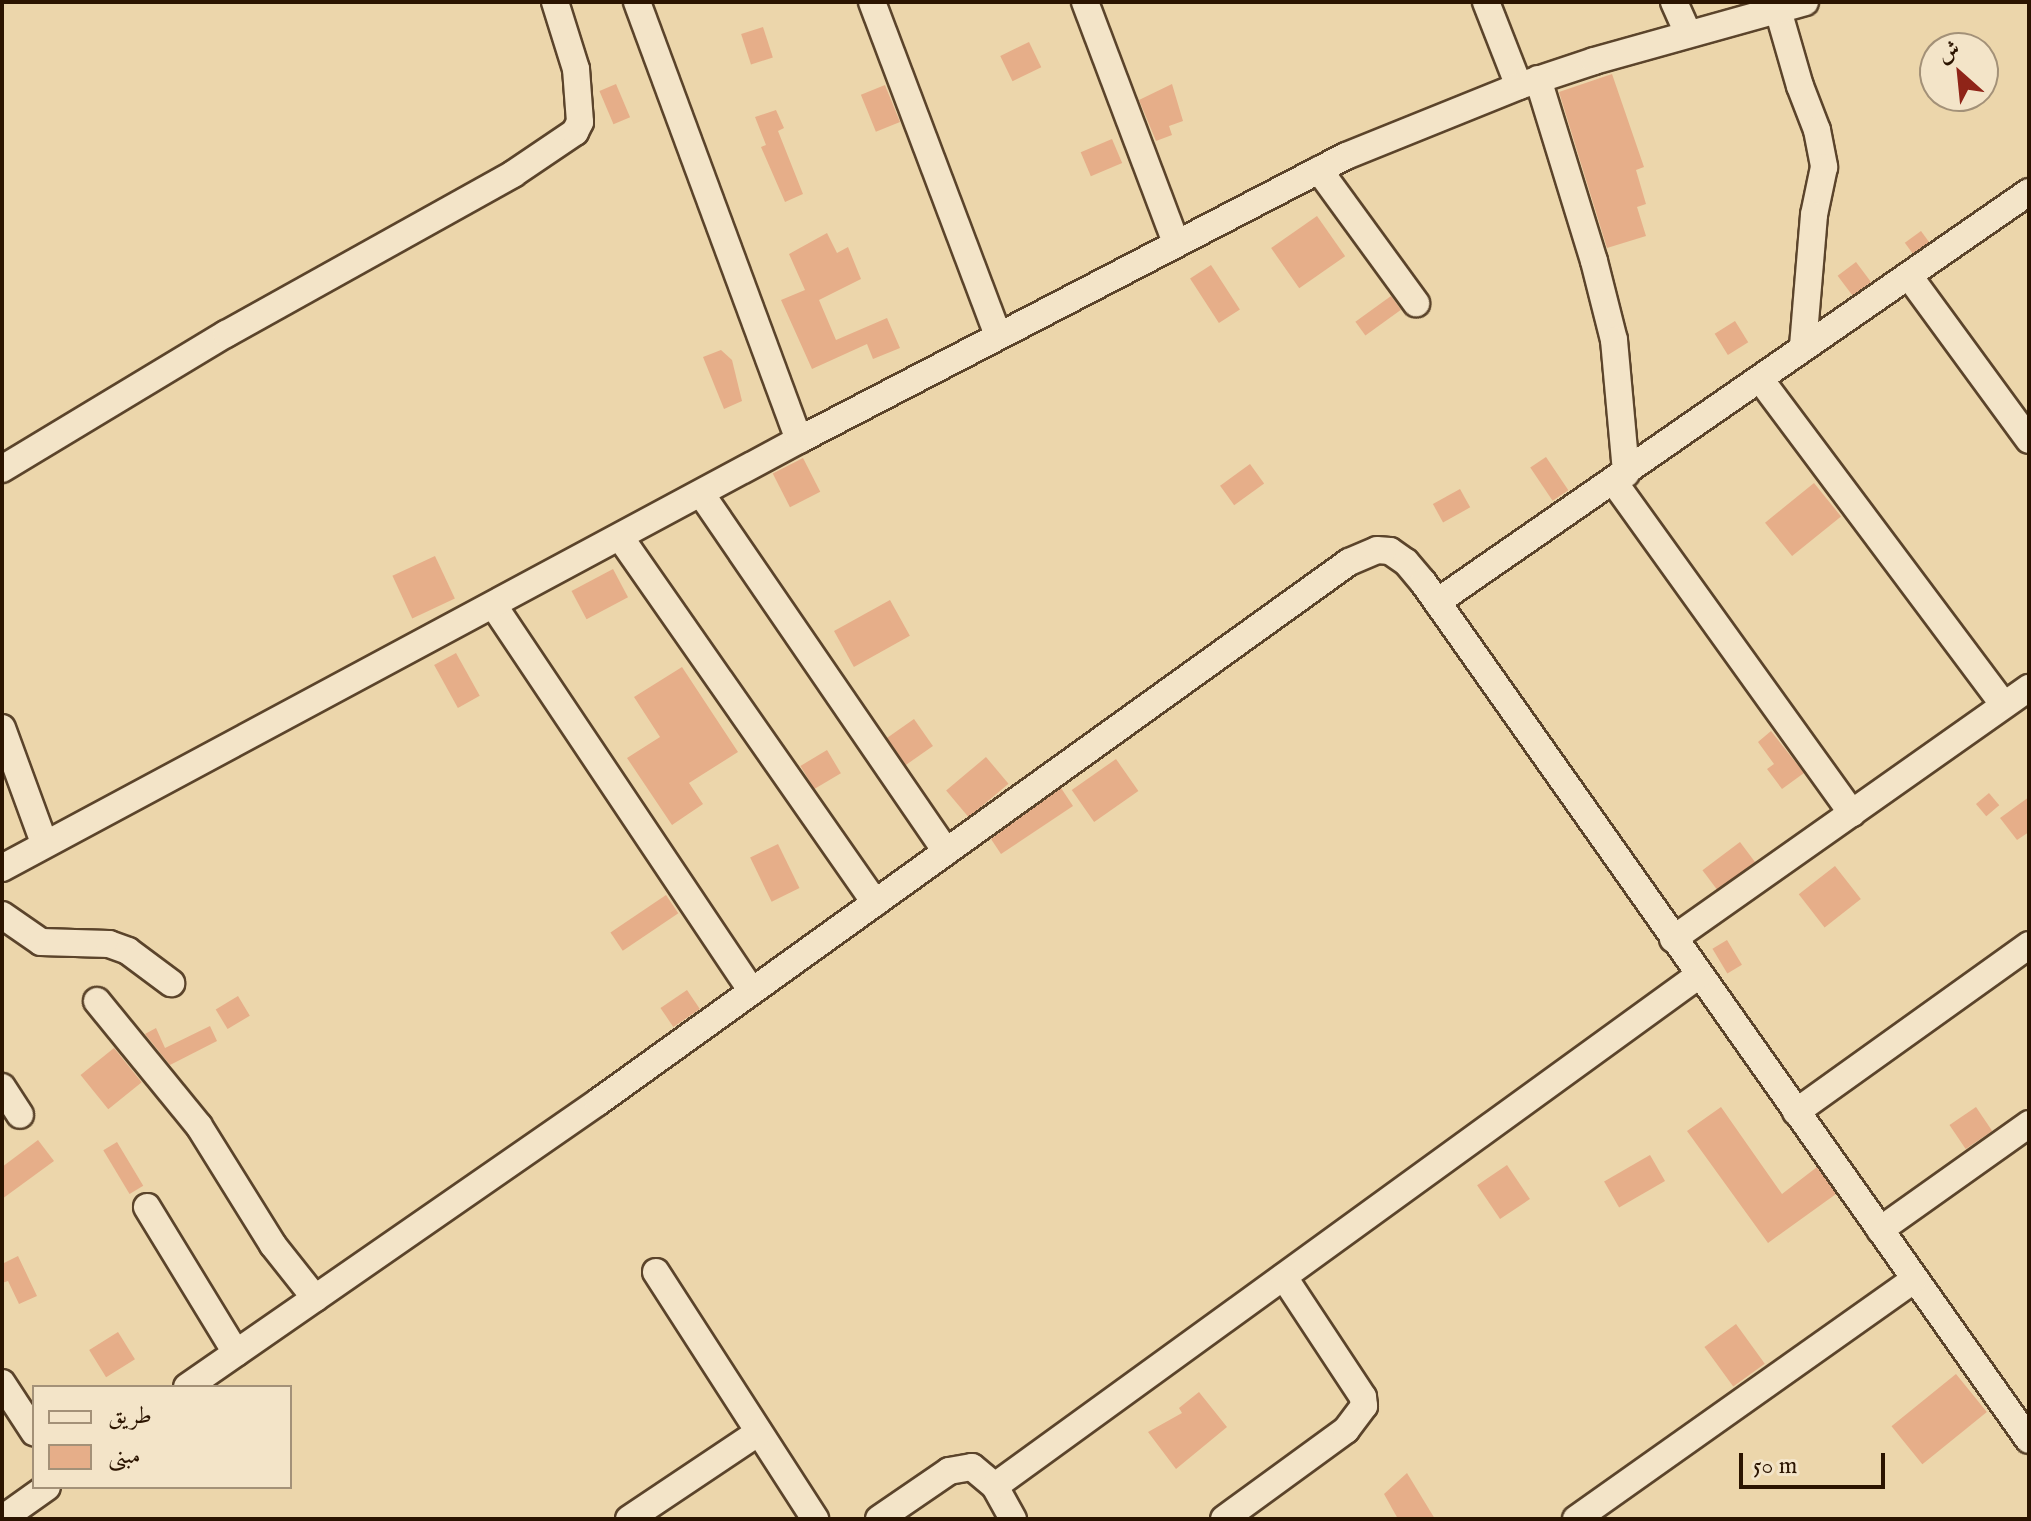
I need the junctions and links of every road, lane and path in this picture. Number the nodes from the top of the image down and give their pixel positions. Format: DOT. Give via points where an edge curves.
graph roads {
  1 [pos="555,2"];
  2 [pos="637,2"];
  3 [pos="872,2"];
  4 [pos="1085,2"];
  5 [pos="1486,2"];
  6 [pos="1674,2"];
  7 [pos="1805,2"];
  8 [pos="1778,10"];
  9 [pos="1688,33"];
  10 [pos="1528,82"];
  11 [pos="1319,170"];
  12 [pos="2029,192"];
  13 [pos="1176,243"];
  14 [pos="1909,276"];
  15 [pos="1416,303"];
  16 [pos="998,335"];
  17 [pos="1803,346"];
  18 [pos="1760,379"];
  19 [pos="799,440"];
  20 [pos="2029,440"];
  21 [pos="2,469"];
  22 [pos="1620,477"];
  23 [pos="702,495"];
  24 [pos="620,537"];
  25 [pos="1437,602"];
  26 [pos="494,606"];
  27 [pos="2029,688"];
  28 [pos="2004,705"];
  29 [pos="2,728"];
  30 [pos="1852,813"];
  31 [pos="44,843"];
  32 [pos="946,852"];
  33 [pos="2,868"];
  34 [pos="875,903"];
  35 [pos="2,915"];
  36 [pos="1673,939"];
  37 [pos="2029,945"];
  38 [pos="1699,975"];
  39 [pos="171,983"];
  40 [pos="752,991"];
  41 [pos="97,1001"];
  42 [pos="2,1087"];
  43 [pos="1796,1112"];
  44 [pos="20,1115"];
  45 [pos="2029,1124"];
  46 [pos="147,1207"];
  47 [pos="1880,1230"];
  48 [pos="656,1272"];
  49 [pos="1284,1277"];
  50 [pos="1914,1280"];
  51 [pos="315,1298"];
  52 [pos="236,1353"];
  53 [pos="2,1383"];
  54 [pos="190,1385"];
  55 [pos="32,1429"];
  56 [pos="759,1432"];
  57 [pos="2029,1440"];
  58 [pos="995,1486"];
  59 [pos="44,1489"];
  60 [pos="2,1519"];
  61 [pos="629,1519"];
  62 [pos="815,1519"];
  63 [pos="879,1519"];
  64 [pos="1013,1519"];
  65 [pos="1224,1519"];
  66 [pos="1576,1519"];
  1 -- 21 [label="street" via="576,69 580,122 575,132 513,174 226,334"];
  2 -- 19 [label="street"];
  3 -- 16 [label="street"];
  4 -- 13 [label="street"];
  5 -- 10 [label="street"];
  6 -- 9 [label="street"];
  7 -- 8 [label="street"];
  8 -- 9 [label="street"];
  8 -- 17 [label="street" via="1824,167 1814,215"];
  9 -- 10 [label="street"];
  10 -- 11 [label="street"];
  10 -- 22 [label="street" via="1584,228 1614,340"];
  11 -- 13 [label="street"];
  11 -- 15 [label="street"];
  12 -- 14 [label="street"];
  13 -- 16 [label="street"];
  14 -- 17 [label="street"];
  14 -- 20 [label="street"];
  16 -- 19 [label="street"];
  17 -- 18 [label="street"];
  18 -- 22 [label="street"];
  18 -- 28 [label="street"];
  19 -- 23 [label="street"];
  22 -- 25 [label="street"];
  22 -- 30 [label="street"];
  23 -- 24 [label="street"];
  23 -- 32 [label="street"];
  24 -- 26 [label="street"];
  24 -- 34 [label="street"];
  25 -- 32 [label="street" via="1406,562 1390,551 1362,553"];
  25 -- 36 [label="street"];
  26 -- 31 [label="street"];
  26 -- 40 [label="street"];
  27 -- 28 [label="street"];
  28 -- 30 [label="street"];
  29 -- 31 [label="street"];
  30 -- 36 [label="street"];
  31 -- 33 [label="street"];
  32 -- 34 [label="street"];
  34 -- 40 [label="street"];
  35 -- 39 [label="street" via="41,942 109,944 128,951"];
  36 -- 38 [label="street"];
  37 -- 43 [label="street"];
  38 -- 43 [label="street"];
  38 -- 49 [label="street"];
  40 -- 51 [label="street"];
  41 -- 51 [label="street" via="199,1126 273,1245"];
  42 -- 44 [label="street"];
  43 -- 47 [label="street"];
  45 -- 47 [label="street"];
  46 -- 52 [label="street"];
  47 -- 50 [label="street"];
  48 -- 56 [label="street"];
  49 -- 58 [label="street"];
  49 -- 65 [label="street" via="1364,1406 1346,1430"];
  50 -- 57 [label="street"];
  50 -- 66 [label="street"];
  51 -- 52 [label="street"];
  52 -- 54 [label="street"];
  53 -- 55 [label="street"];
  56 -- 61 [label="street"];
  56 -- 62 [label="street"];
  58 -- 63 [label="street" via="972,1467 949,1471"];
  58 -- 64 [label="street"];
  59 -- 60 [label="street"];
}
